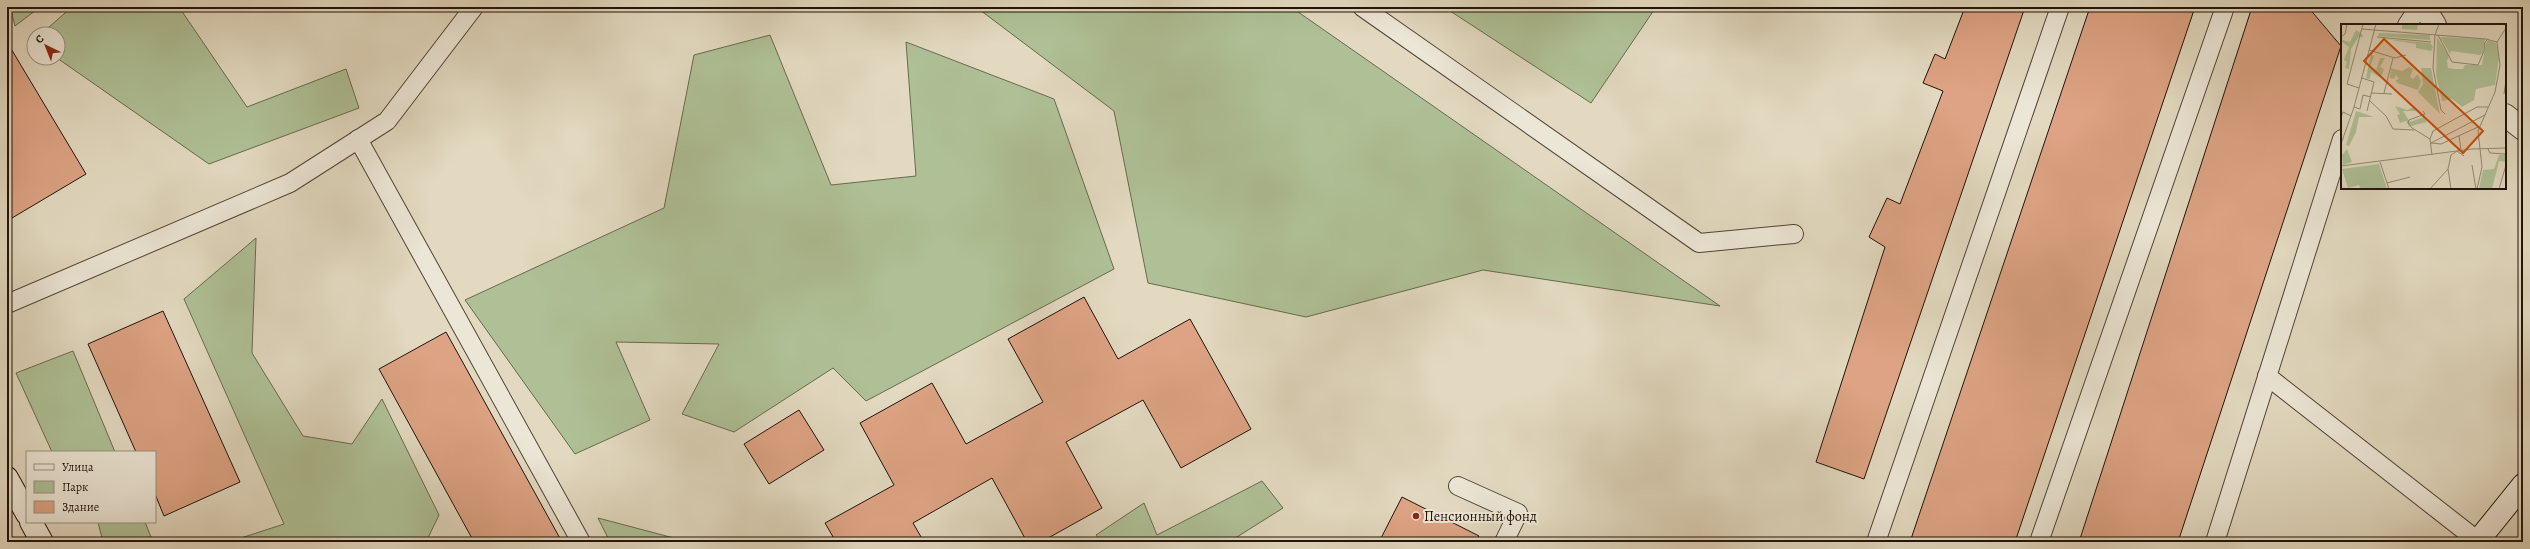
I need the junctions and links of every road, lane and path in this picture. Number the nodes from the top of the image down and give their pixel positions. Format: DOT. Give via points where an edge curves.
graph roads {
  1 [pos="474,7"];
  2 [pos="1362,7"];
  3 [pos="2060,7"];
  4 [pos="2225,7"];
  5 [pos="2419,7"];
  6 [pos="2424,7"];
  7 [pos="2408,24"];
  8 [pos="2434,24"];
  9 [pos="2506,116"];
  10 [pos="2523,128"];
  11 [pos="358,139"];
  12 [pos="2341,143"];
  13 [pos="1794,234"];
  14 [pos="7,304"];
  15 [pos="2267,376"];
  16 [pos="7,478"];
  17 [pos="2523,485"];
  18 [pos="1458,486"];
  19 [pos="26,512"];
  20 [pos="32,523"];
  21 [pos="42,542"];
  22 [pos="581,542"];
  23 [pos="1504,542"];
  24 [pos="1876,542"];
  25 [pos="2039,542"];
  26 [pos="2215,542"];
  27 [pos="2478,542"];
  1 -- 11 [label="lane" via="387,121"];
  2 -- 13 [label="lane" via="1699,243"];
  3 -- 24 [label="lane"];
  4 -- 25 [label="lane"];
  5 -- 7 [label="lane"];
  6 -- 8 [label="main road"];
  9 -- 10 [label="main road"];
  11 -- 14 [label="lane" via="290,182"];
  11 -- 22 [label="lane"];
  12 -- 15 [label="lane"];
  15 -- 26 [label="lane"];
  15 -- 27 [label="lane"];
  16 -- 19 [label="main road"];
  17 -- 27 [label="main road"];
  18 -- 23 [label="lane" via="1518,513"];
  20 -- 21 [label="main road"];
}
